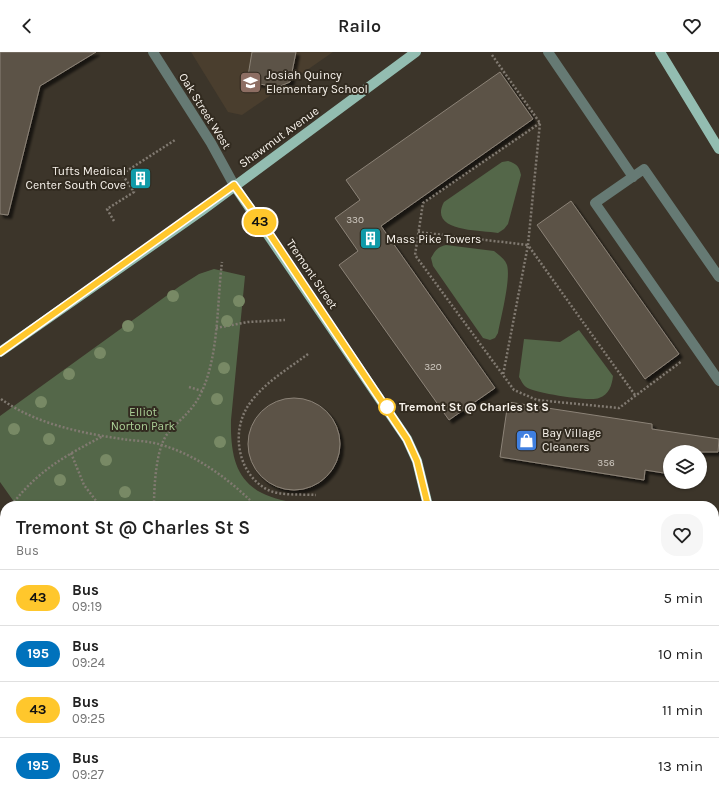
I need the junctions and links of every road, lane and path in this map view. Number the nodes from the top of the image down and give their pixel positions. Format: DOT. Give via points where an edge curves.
graph roads {
  1 [pos="153,52"];
  2 [pos="416,52"];
  3 [pos="548,52"];
  4 [pos="660,52"];
  5 [pos="492,55"];
  6 [pos="540,123"];
  7 [pos="175,140"];
  8 [pos="719,149"];
  9 [pos="633,177"];
  10 [pos="135,183"];
  11 [pos="234,185"];
  12 [pos="130,186"];
  13 [pos="114,220"];
  14 [pos="418,232"];
  15 [pos="528,245"];
  16 [pos="222,262"];
  17 [pos="719,277"];
  18 [pos="285,320"];
  19 [pos="216,328"];
  20 [pos="697,350"];
  21 [pos="0,352"];
  22 [pos="308,354"];
  23 [pos="503,375"];
  24 [pos="719,381"];
  25 [pos="189,387"];
  26 [pos="202,391"];
  27 [pos="635,395"];
  28 [pos="1,399"];
  29 [pos="103,436"];
  30 [pos="160,444"];
  31 [pos="71,453"];
  32 [pos="316,495"];
  33 [pos="15,501"];
  34 [pos="96,501"];
  35 [pos="154,501"];
  36 [pos="250,501"];
  37 [pos="427,501"];
  1 -- 11 [label="street, Oak Street West"];
  2 -- 11 [label="main road, Shawmut Avenue"];
  3 -- 9 [label="street"];
  4 -- 8 [label="main road"];
  5 -- 6 [label="path"];
  6 -- 14 [label="path" via="423,203"];
  6 -- 15 [label="path"];
  7 -- 12 [label="path" via="122,174"];
  9 -- 17 [label="street" via="644,169"];
  9 -- 20 [label="street" via="595,203"];
  10 -- 12 [label="path"];
  11 -- 21 [label="main road"];
  11 -- 37 [label="main road, Tremont Street" via="407,439 417,461"];
  12 -- 13 [label="path" via="134,192 107,209"];
  14 -- 15 [label="path"];
  14 -- 23 [label="path" via="415,255"];
  15 -- 23 [label="path"];
  15 -- 27 [label="path"];
  16 -- 19 [label="path"];
  18 -- 19 [label="path" via="248,322"];
  19 -- 26 [label="path" via="209,372"];
  20 -- 24 [label="street"];
  20 -- 27 [label="path"];
  22 -- 32 [label="path" via="265,386 249,403 242,418 239,450 245,468 256,482 269,490 286,494"];
  23 -- 27 [label="path" via="514,390 537,400 619,408"];
  25 -- 26 [label="path"];
  26 -- 30 [label="path" via="189,414"];
  28 -- 29 [label="path" via="32,416"];
  29 -- 30 [label="path"];
  29 -- 31 [label="path"];
  30 -- 35 [label="path"];
  30 -- 36 [label="path" via="204,463"];
  31 -- 33 [label="path" via="38,476"];
  31 -- 34 [label="path" via="84,485"];
}
